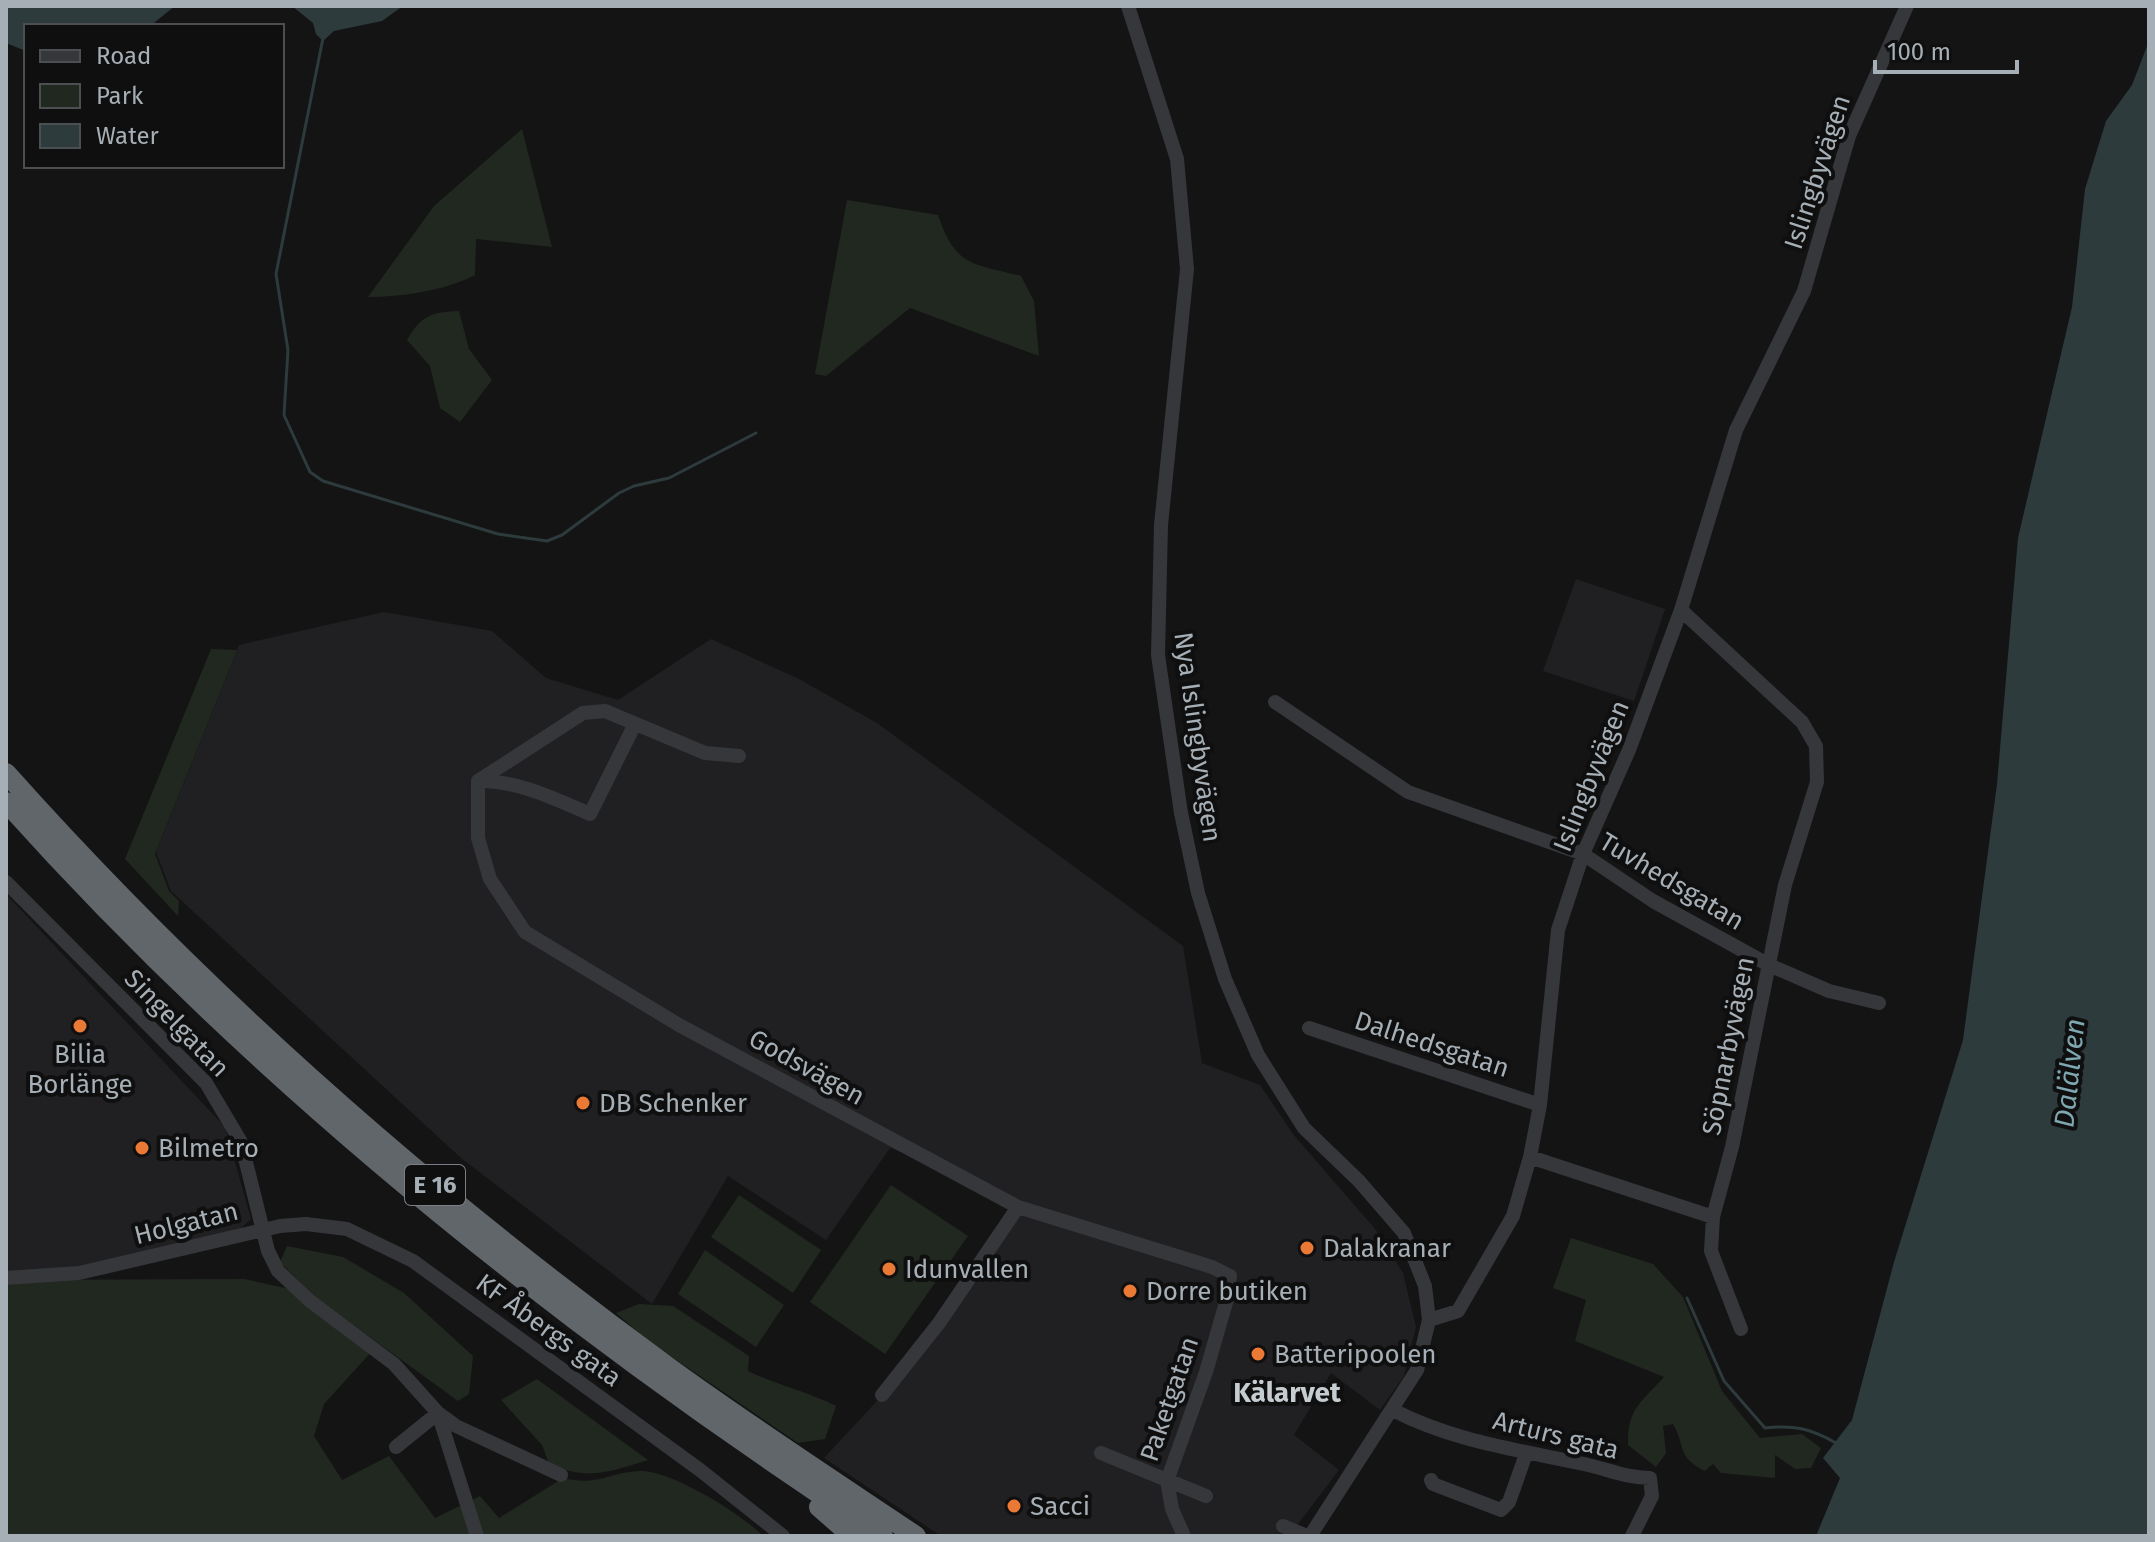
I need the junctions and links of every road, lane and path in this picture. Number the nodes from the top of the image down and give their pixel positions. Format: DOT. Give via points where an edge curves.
graph roads {
  1 [pos="1128,6"];
  2 [pos="1907,6"];
  3 [pos="1681,610"];
  4 [pos="1275,702"];
  5 [pos="635,724"];
  6 [pos="739,756"];
  7 [pos="6,773"];
  8 [pos="478,781"];
  9 [pos="6,802"];
  10 [pos="1583,854"];
  11 [pos="6,882"];
  12 [pos="1769,965"];
  13 [pos="1879,1003"];
  14 [pos="1309,1028"];
  15 [pos="1540,1105"];
  16 [pos="1530,1157"];
  17 [pos="1018,1207"];
  18 [pos="1713,1217"];
  19 [pos="262,1229"];
  20 [pos="1230,1276"];
  21 [pos="6,1278"];
  22 [pos="1429,1320"];
  23 [pos="1741,1329"];
  24 [pos="882,1395"];
  25 [pos="1393,1410"];
  26 [pos="438,1413"];
  27 [pos="396,1447"];
  28 [pos="1101,1453"];
  29 [pos="1526,1454"];
  30 [pos="762,1456"];
  31 [pos="561,1475"];
  32 [pos="1431,1480"];
  33 [pos="1167,1481"];
  34 [pos="1206,1496"];
  35 [pos="1283,1526"];
  36 [pos="477,1536"];
  37 [pos="783,1536"];
  38 [pos="852,1536"];
  39 [pos="883,1536"];
  40 [pos="916,1536"];
  41 [pos="1184,1536"];
  42 [pos="1309,1536"];
  43 [pos="1632,1536"];
  1 -- 22 [label="street, Nya Islingbyvägen" via="1177,159 1187,269 1161,525 1158,655 1198,893 1225,979 1258,1055 1304,1128 1404,1233 1425,1286"];
  2 -- 3 [label="street, Islingbyvägen" via="1849,136 1804,291 1736,430"];
  3 -- 10 [label="street, Islingbyvägen"];
  3 -- 12 [label="street, Söpnarbyvägen" via="1802,722 1816,746 1817,782 1785,885"];
  4 -- 10 [label="street, Tuvhedsgatan" via="1408,792"];
  5 -- 6 [label="street" via="705,753"];
  5 -- 8 [label="street" via="605,711 583,713"];
  5 -- 8 [label="street" via="590,814 531,789"];
  7 -- 40 [label="highway, E 16" via="207,981 353,1116 673,1370"];
  8 -- 17 [label="street, Godsvägen" via="478,838 490,879 525,932 679,1025"];
  9 -- 30 [label="highway, E 16" via="183,984 341,1131 515,1274"];
  10 -- 12 [label="street, Tuvhedsgatan" via="1653,901"];
  10 -- 15 [label="street, Islingbyvägen" via="1558,930"];
  11 -- 19 [label="street, Singelgatan" via="206,1083 241,1142"];
  12 -- 13 [label="street, Tuvhedsgatan" via="1829,991"];
  12 -- 18 [label="street, Söpnarbyvägen"];
  14 -- 15 [label="street, Dalhedsgatan"];
  15 -- 16 [label="street, Islingbyvägen"];
  16 -- 18 [label="street"];
  16 -- 22 [label="street, Islingbyvägen" via="1513,1216 1458,1311"];
  17 -- 20 [label="street, Godsvägen"];
  17 -- 24 [label="street" via="947,1312"];
  18 -- 23 [label="street, Söpnarbyvägen" via="1711,1251"];
  19 -- 21 [label="street, Holgatan" via="79,1273"];
  19 -- 26 [label="street, Holgatan" via="286,1280 394,1364"];
  19 -- 37 [label="street, KF Åbergs gata" via="306,1224 347,1229 413,1261"];
  20 -- 33 [label="street, Paketgatan" via="1206,1372"];
  22 -- 25 [label="street" via="1417,1370"];
  25 -- 29 [label="street, Arturs gata" via="1424,1426"];
  25 -- 42 [label="street"];
  26 -- 27 [label="street"];
  26 -- 31 [label="street, Holgatan"];
  26 -- 36 [label="street, Holgatan"];
  28 -- 33 [label="street"];
  29 -- 32 [label="street" via="1509,1502 1501,1510"];
  29 -- 43 [label="street, Arturs gata" via="1650,1478 1652,1496"];
  30 -- 38 [label="highway"];
  30 -- 39 [label="highway, E 16"];
  33 -- 34 [label="street"];
  33 -- 41 [label="street, Paketgatan"];
  35 -- 42 [label="street"];
}
